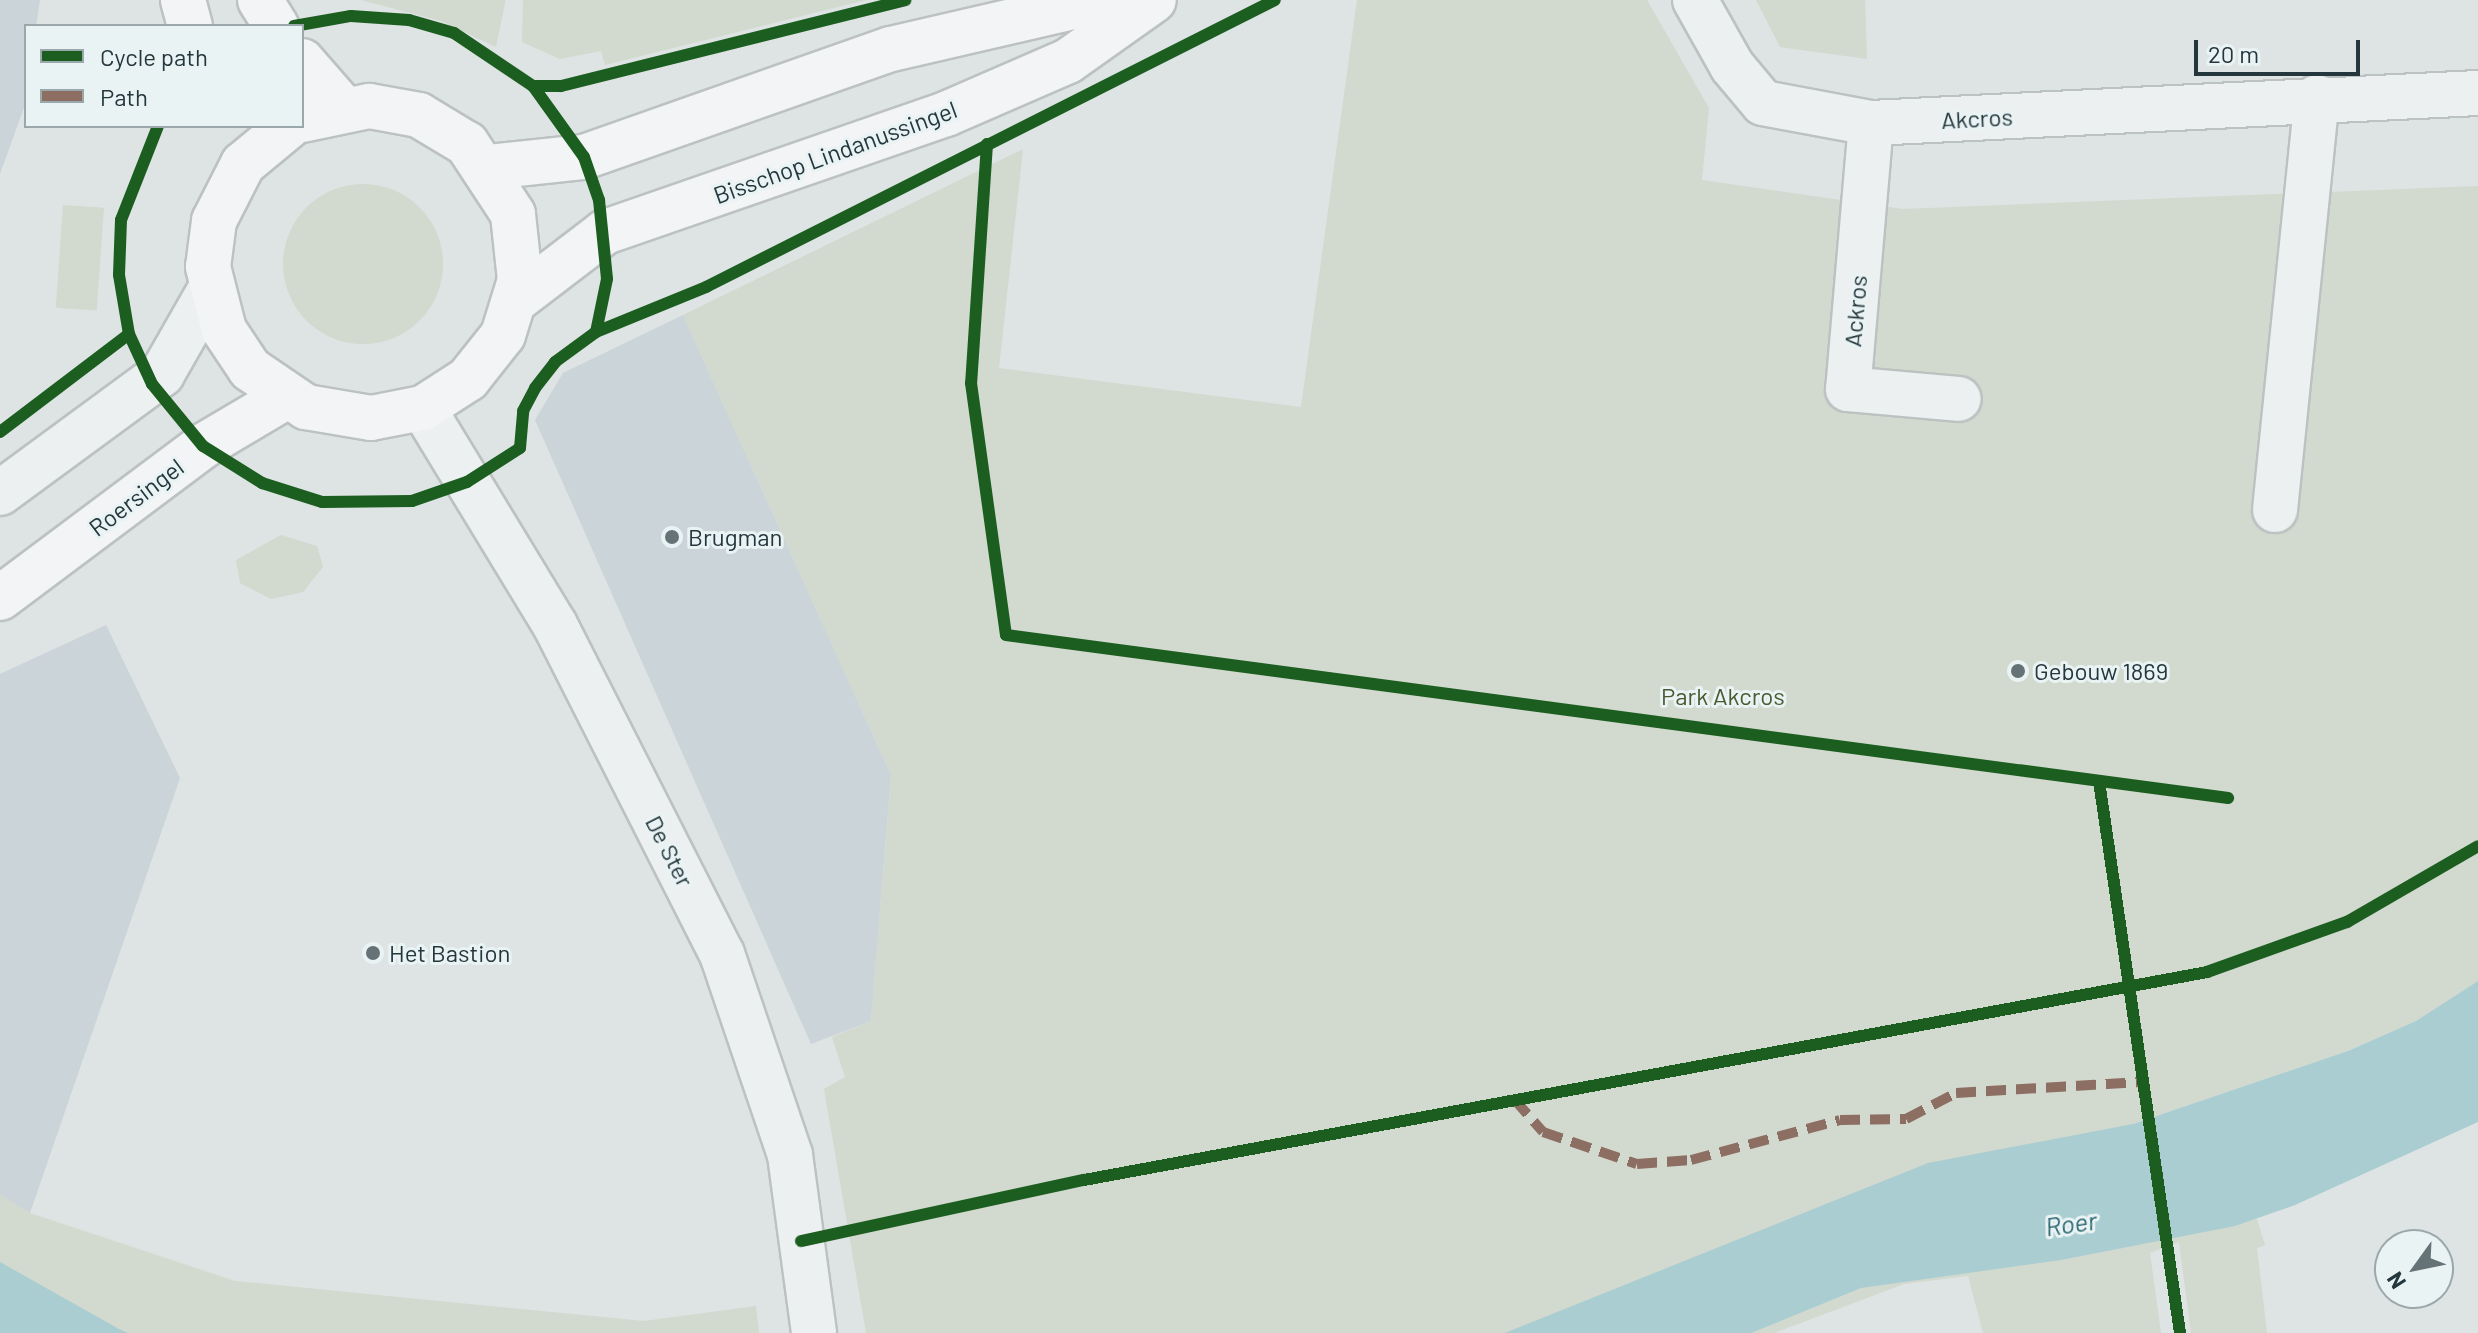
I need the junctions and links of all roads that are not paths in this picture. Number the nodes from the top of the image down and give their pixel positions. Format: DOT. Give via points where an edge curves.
graph roads {
  1 [pos="183,0"];
  2 [pos="260,0"];
  3 [pos="1104,0"];
  4 [pos="1154,0"];
  5 [pos="1695,0"];
  6 [pos="189,24"];
  7 [pos="275,24"];
  8 [pos="304,63"];
  9 [pos="2478,93"];
  10 [pos="2317,97"];
  11 [pos="343,108"];
  12 [pos="304,119"];
  13 [pos="1871,123"];
  14 [pos="283,128"];
  15 [pos="235,145"];
  16 [pos="489,167"];
  17 [pos="211,288"];
  18 [pos="516,300"];
  19 [pos="286,397"];
  20 [pos="1959,399"];
  21 [pos="423,408"];
  22 [pos="0,493"];
  23 [pos="2275,510"];
  24 [pos="10,585"];
  25 [pos="814,1333"];
  1 -- 6 [label="main road"];
  2 -- 7 [label="main road"];
  3 -- 16 [label="main road" via="891,49 584,157"];
  4 -- 18 [label="main road, Bisschop Lindanussingel" via="1068,61 946,114 605,232"];
  5 -- 13 [label="street, Akcros" via="1732,66 1763,103"];
  8 -- 11 [label="main road"];
  9 -- 10 [label="street, Akcros"];
  10 -- 13 [label="street, Akcros"];
  10 -- 23 [label="street"];
  11 -- 12 [label="main road"];
  11 -- 16 [label="main road" via="419,115"];
  13 -- 20 [label="street, Ackros" via="1848,389"];
  14 -- 15 [label="main road"];
  15 -- 17 [label="main road" via="214,221"];
  16 -- 18 [label="main road" via="519,237"];
  17 -- 19 [label="main road" via="237,349"];
  17 -- 22 [label="street" via="162,374"];
  18 -- 21 [label="main road" via="487,359"];
  19 -- 21 [label="main road" via="350,418"];
  19 -- 24 [label="main road, Roersingel" via="203,446"];
  21 -- 25 [label="street, De Ster" via="555,625 722,954 790,1155"];
}
